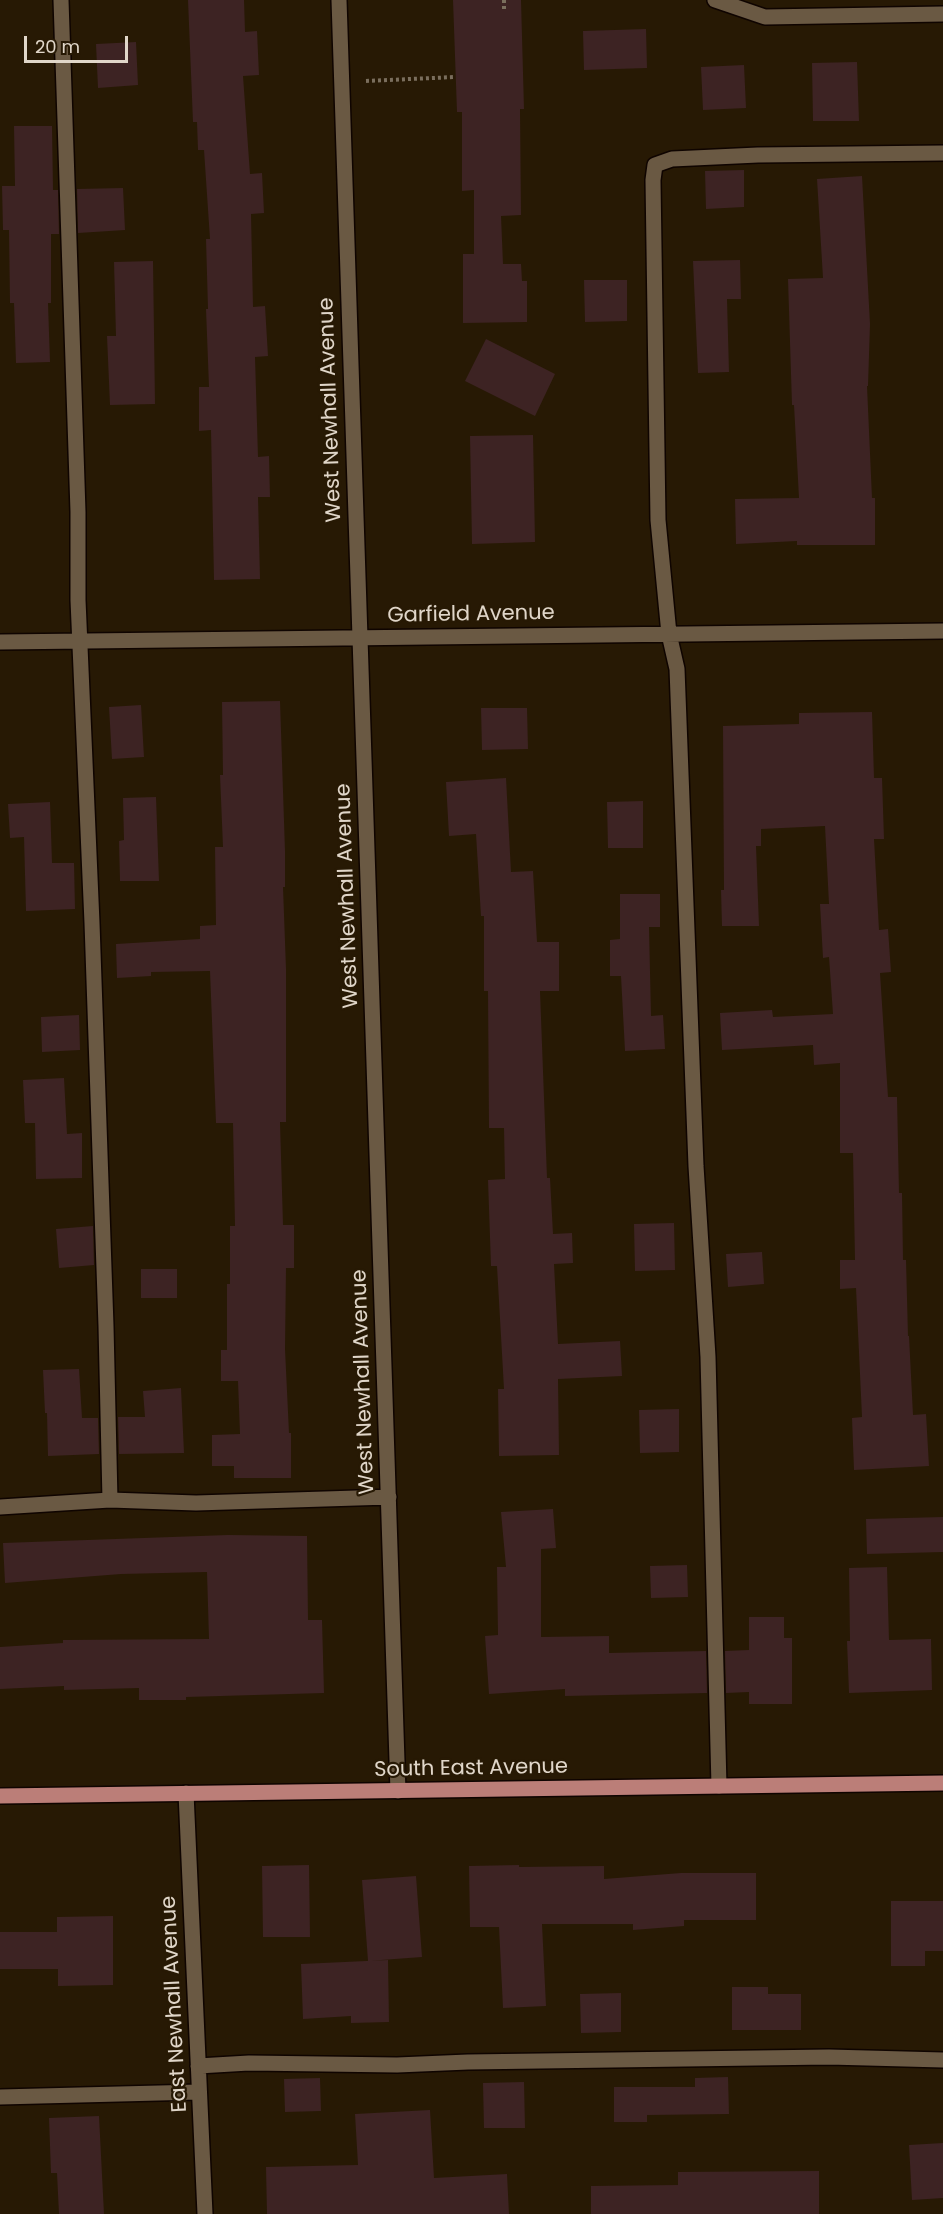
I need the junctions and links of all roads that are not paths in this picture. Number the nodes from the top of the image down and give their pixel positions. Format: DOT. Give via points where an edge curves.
graph roads {
  1 [pos="61,0"];
  2 [pos="339,0"];
  3 [pos="716,0"];
  4 [pos="943,14"];
  5 [pos="943,153"];
  6 [pos="943,631"];
  7 [pos="669,634"];
  8 [pos="360,637"];
  9 [pos="80,641"];
  10 [pos="0,642"];
  11 [pos="389,1497"];
  12 [pos="110,1500"];
  13 [pos="0,1507"];
  14 [pos="943,1783"];
  15 [pos="719,1786"];
  16 [pos="398,1791"];
  17 [pos="186,1793"];
  18 [pos="0,1796"];
  19 [pos="943,2060"];
  20 [pos="198,2066"];
  21 [pos="199,2092"];
  22 [pos="0,2097"];
  23 [pos="205,2214"];
  1 -- 9 [label="street"];
  2 -- 8 [label="street, West Newhall Avenue"];
  3 -- 4 [label="street" via="765,17"];
  5 -- 7 [label="street" via="747,155 672,159 655,165 658,520"];
  6 -- 7 [label="street, Garfield Avenue"];
  7 -- 8 [label="street, Garfield Avenue"];
  7 -- 15 [label="street" via="677,669 696,1166 708,1357"];
  8 -- 9 [label="street, Garfield Avenue"];
  8 -- 11 [label="street, West Newhall Avenue"];
  9 -- 10 [label="street, Garfield Avenue"];
  9 -- 12 [label="street"];
  11 -- 12 [label="street" via="196,1503"];
  11 -- 16 [label="street, West Newhall Avenue"];
  12 -- 13 [label="street"];
  14 -- 15 [label="main road, South East Avenue"];
  15 -- 16 [label="main road, South East Avenue"];
  16 -- 17 [label="main road, South East Avenue"];
  17 -- 18 [label="main road, South East Avenue"];
  17 -- 20 [label="street, East Newhall Avenue"];
  19 -- 20 [label="street" via="829,2057"];
  20 -- 21 [label="street, East Newhall Avenue"];
  21 -- 22 [label="street"];
  21 -- 23 [label="street, East Newhall Avenue"];
}
